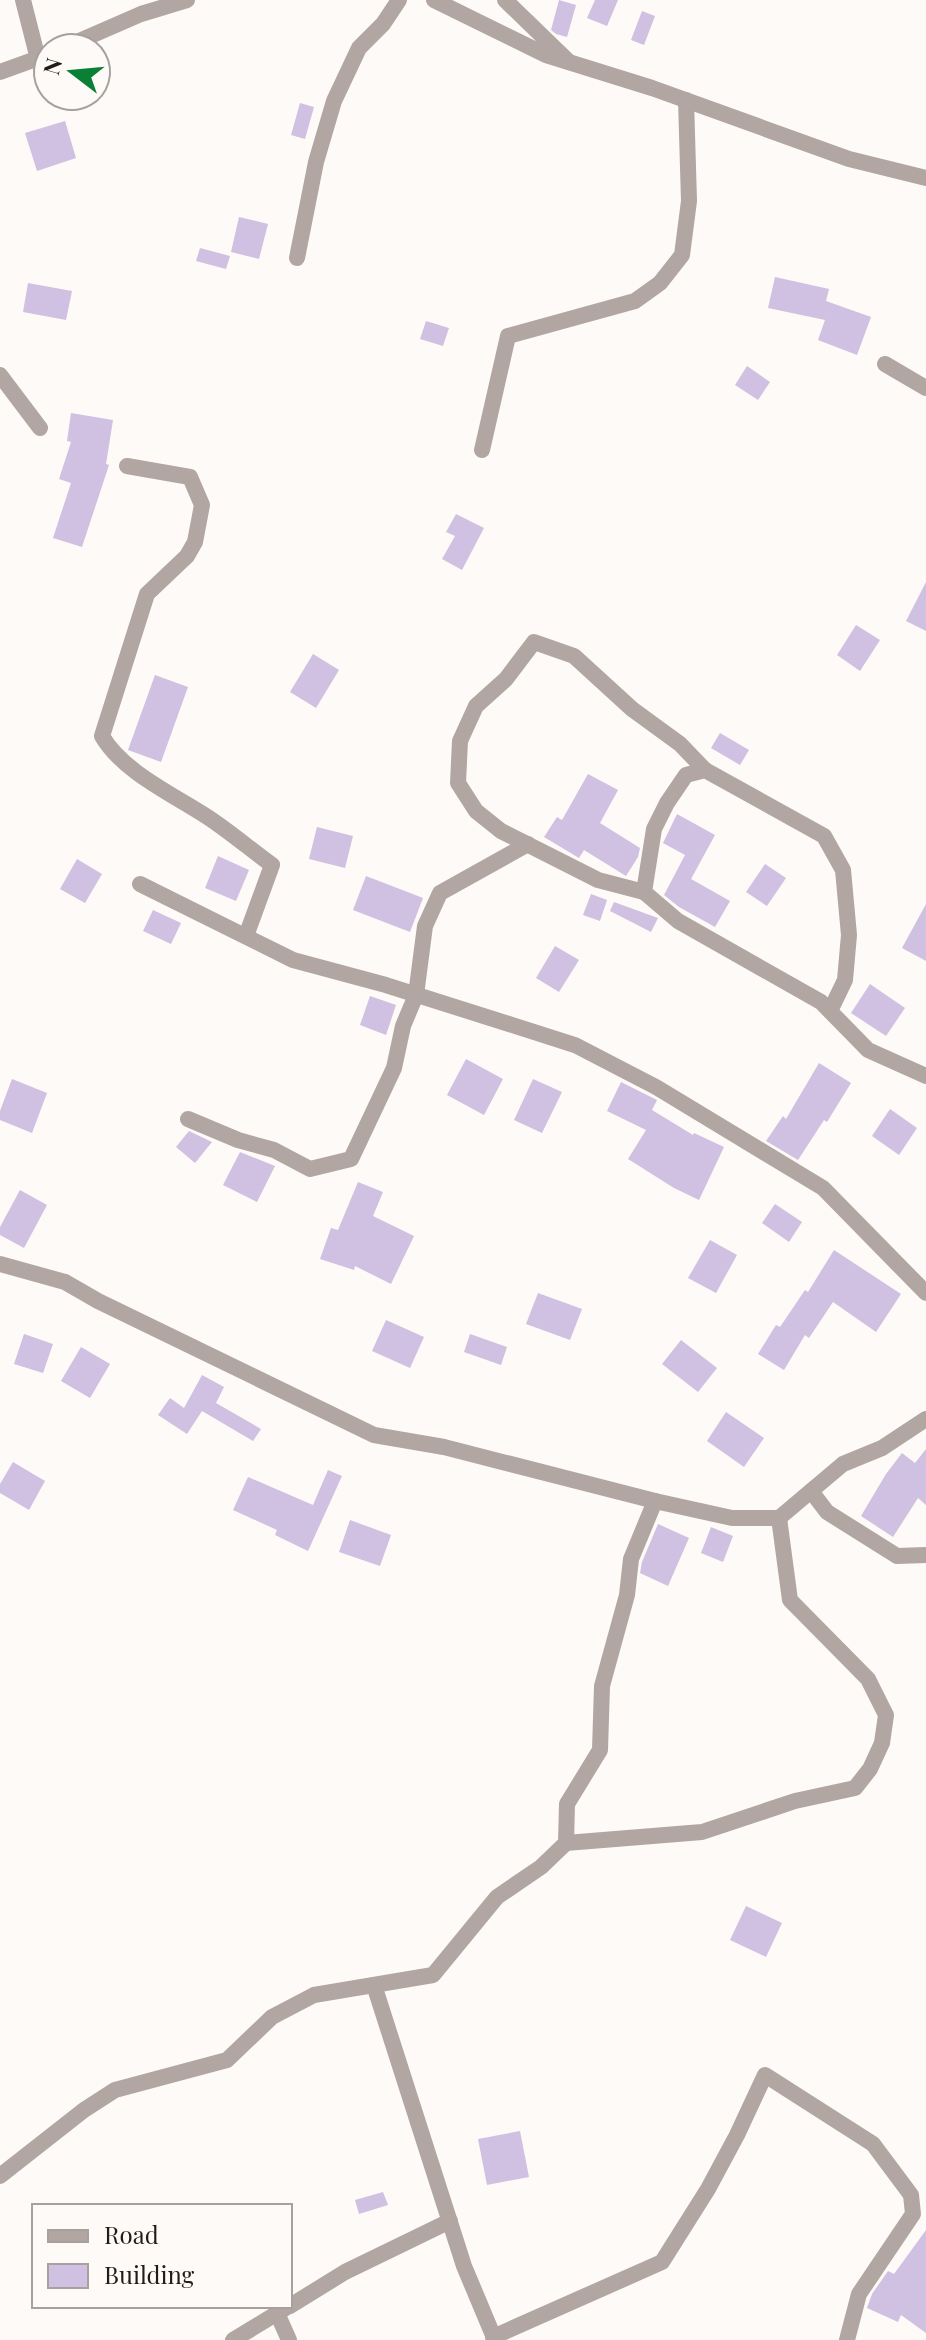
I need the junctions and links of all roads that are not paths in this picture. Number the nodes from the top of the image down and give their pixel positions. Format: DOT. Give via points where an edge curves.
graph roads {
  1 [pos="23,0"];
  2 [pos="187,0"];
  3 [pos="399,0"];
  4 [pos="434,0"];
  5 [pos="505,0"];
  6 [pos="34,32"];
  7 [pos="100,32"];
  8 [pos="32,61"];
  9 [pos="569,62"];
  10 [pos="0,72"];
  11 [pos="686,100"];
  12 [pos="926,178"];
  13 [pos="297,258"];
  14 [pos="885,364"];
  15 [pos="0,375"];
  16 [pos="926,388"];
  17 [pos="40,428"];
  18 [pos="482,450"];
  19 [pos="127,466"];
  20 [pos="705,770"];
  21 [pos="528,844"];
  22 [pos="140,884"];
  23 [pos="644,892"];
  24 [pos="246,936"];
  25 [pos="416,995"];
  26 [pos="830,1011"];
  27 [pos="926,1076"];
  28 [pos="188,1119"];
  29 [pos="0,1264"];
  30 [pos="926,1293"];
  31 [pos="926,1419"];
  32 [pos="811,1491"];
  33 [pos="655,1501"];
  34 [pos="779,1518"];
  35 [pos="926,1555"];
  36 [pos="566,1843"];
  37 [pos="374,1985"];
  38 [pos="0,2176"];
  39 [pos="450,2221"];
  40 [pos="292,2304"];
  41 [pos="286,2308"];
  42 [pos="494,2338"];
  43 [pos="233,2340"];
  44 [pos="289,2340"];
  45 [pos="847,2340"];
  1 -- 6 [label="street"];
  2 -- 7 [label="street"];
  3 -- 13 [label="street" via="359,48 334,101"];
  4 -- 9 [label="street"];
  5 -- 9 [label="street"];
  8 -- 10 [label="street"];
  9 -- 11 [label="street"];
  11 -- 12 [label="street" via="849,159"];
  11 -- 18 [label="street" via="689,201 682,255 660,283 635,301 508,336"];
  14 -- 16 [label="street"];
  15 -- 17 [label="street"];
  19 -- 24 [label="street" via="190,477 202,505 187,556 147,594 102,736 110,751 272,865"];
  20 -- 21 [label="street" via="574,656 534,642 506,679 476,706 460,741 458,783 476,811"];
  20 -- 23 [label="street" via="686,775 654,829"];
  20 -- 26 [label="street" via="824,836 843,870 849,935 845,980"];
  21 -- 23 [label="street" via="598,880"];
  21 -- 25 [label="street" via="440,893 425,926"];
  22 -- 24 [label="street"];
  23 -- 26 [label="street" via="678,921"];
  24 -- 25 [label="street" via="293,960"];
  25 -- 28 [label="street" via="394,1068 351,1159 310,1169"];
  25 -- 30 [label="street" via="575,1045 656,1087 823,1188"];
  26 -- 27 [label="street" via="868,1050"];
  29 -- 33 [label="street" via="65,1282 374,1435 444,1447"];
  31 -- 32 [label="street" via="882,1448 843,1464"];
  32 -- 34 [label="street"];
  32 -- 35 [label="street" via="827,1512 897,1556"];
  33 -- 34 [label="street" via="732,1518"];
  33 -- 36 [label="street" via="631,1559 627,1595 602,1686 600,1750 567,1804"];
  34 -- 36 [label="street" via="790,1600 868,1679 886,1715 882,1743 870,1769 855,1788 795,1801 702,1832"];
  36 -- 37 [label="street" via="497,1897 433,1975"];
  37 -- 38 [label="street" via="314,1995 272,2017 227,2060 115,2090"];
  37 -- 39 [label="street"];
  39 -- 40 [label="street"];
  39 -- 42 [label="street"];
  41 -- 43 [label="street"];
  41 -- 44 [label="street"];
  42 -- 45 [label="street" via="662,2262 708,2189 765,2075 873,2144 911,2195 913,2214 859,2294"];
}
